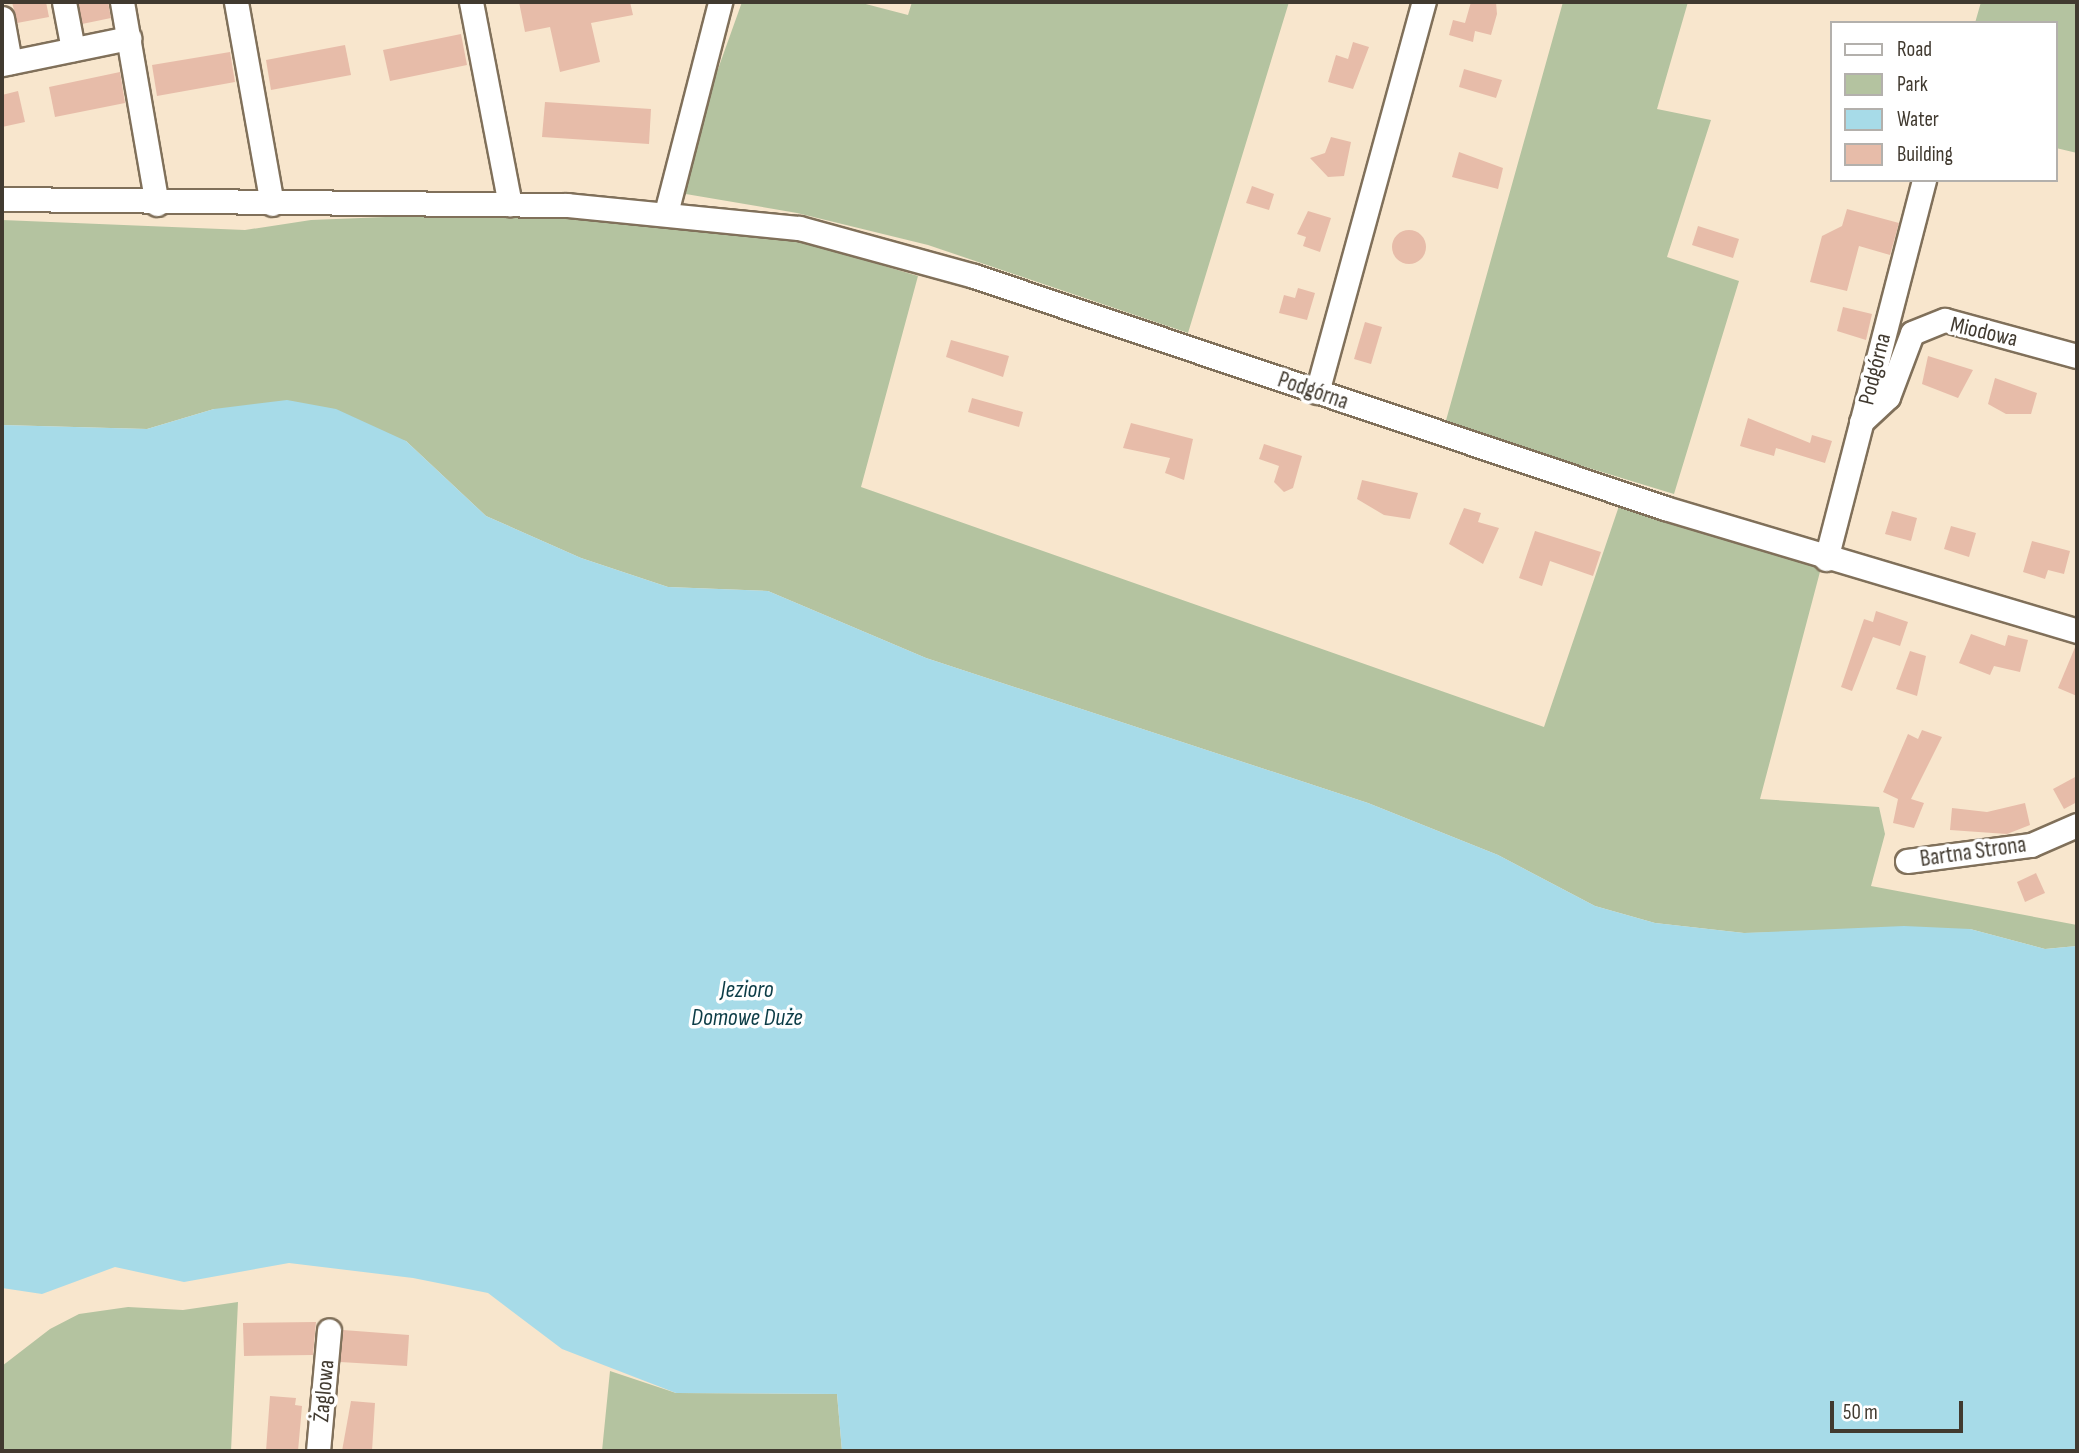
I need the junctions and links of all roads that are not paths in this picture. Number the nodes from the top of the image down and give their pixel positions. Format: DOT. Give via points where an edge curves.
graph roads {
  1 [pos="64,2"];
  2 [pos="122,2"];
  3 [pos="236,2"];
  4 [pos="471,2"];
  5 [pos="720,2"];
  6 [pos="1424,2"];
  7 [pos="2,18"];
  8 [pos="129,38"];
  9 [pos="73,49"];
  10 [pos="6,63"];
  11 [pos="1923,182"];
  12 [pos="2,199"];
  13 [pos="157,204"];
  14 [pos="272,204"];
  15 [pos="510,204"];
  16 [pos="666,213"];
  17 [pos="2077,356"];
  18 [pos="1317,392"];
  19 [pos="1861,422"];
  20 [pos="1826,559"];
  21 [pos="2077,631"];
  22 [pos="2077,825"];
  23 [pos="1908,861"];
  24 [pos="329,1331"];
  25 [pos="318,1451"];
  1 -- 9 [label="street"];
  2 -- 8 [label="street"];
  3 -- 14 [label="street"];
  4 -- 15 [label="street"];
  5 -- 16 [label="street"];
  6 -- 18 [label="street"];
  7 -- 10 [label="street"];
  8 -- 9 [label="street"];
  8 -- 13 [label="street"];
  9 -- 10 [label="street"];
  11 -- 19 [label="street, Podgórna"];
  12 -- 13 [label="street, Podgórna"];
  13 -- 14 [label="street, Podgórna"];
  14 -- 15 [label="street, Podgórna"];
  15 -- 16 [label="street, Podgórna"];
  16 -- 18 [label="street, Podgórna" via="799,228 974,276"];
  17 -- 19 [label="street, Miodowa" via="1945,320 1912,333 1888,397"];
  18 -- 20 [label="street, Podgórna"];
  19 -- 20 [label="street, Podgórna"];
  20 -- 21 [label="street, Podgórna"];
  22 -- 23 [label="street, Bartna Strona" via="2031,845"];
  24 -- 25 [label="street, Żaglowa"];
}
